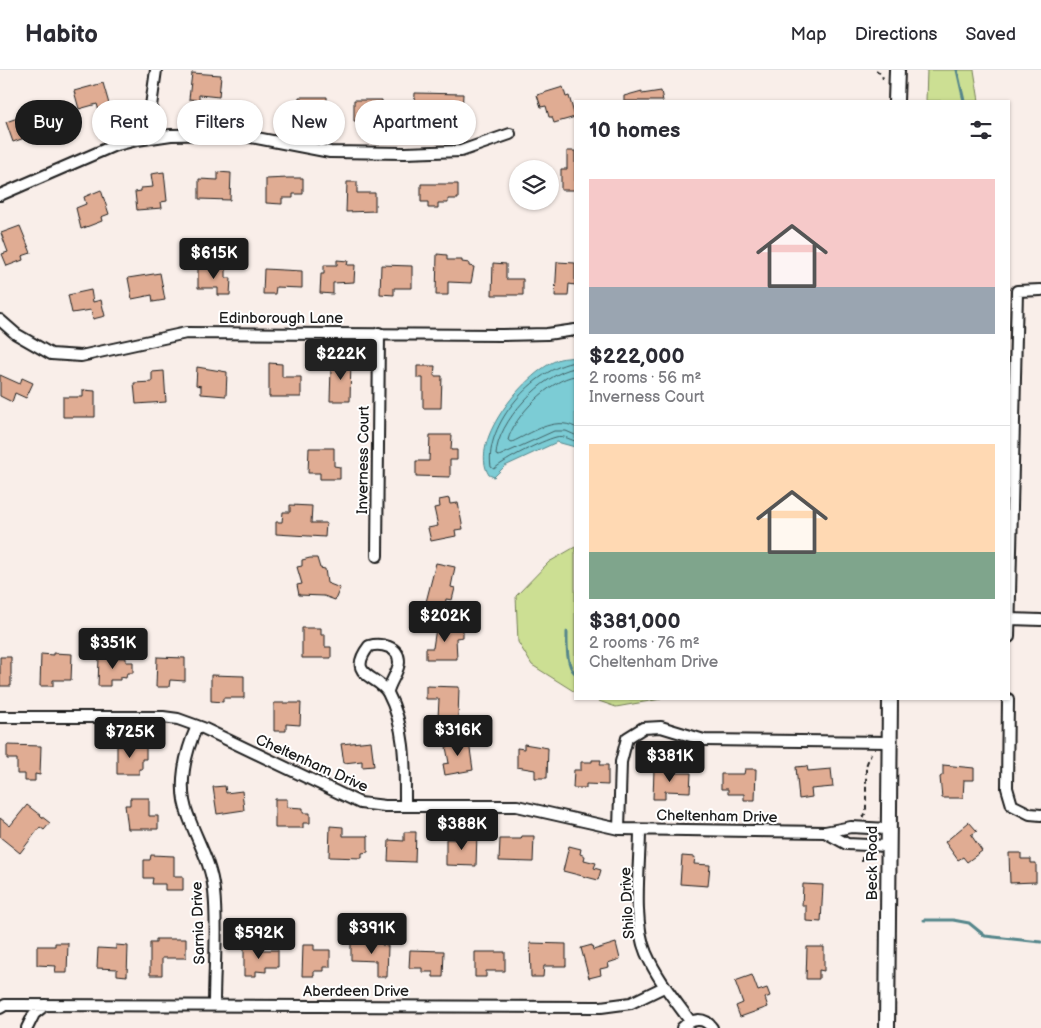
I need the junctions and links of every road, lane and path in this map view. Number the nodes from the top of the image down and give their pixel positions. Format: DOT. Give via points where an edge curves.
graph roads {
  1 [pos="156,70"];
  2 [pos="876,70"];
  3 [pos="897,70"];
  4 [pos="882,79"];
  5 [pos="152,100"];
  6 [pos="896,100"];
  7 [pos="510,134"];
  8 [pos="167,137"];
  9 [pos="118,145"];
  10 [pos="0,196"];
  11 [pos="1041,290"];
  12 [pos="0,320"];
  13 [pos="574,330"];
  14 [pos="379,333"];
  15 [pos="377,556"];
  16 [pos="1010,578"];
  17 [pos="1010,619"];
  18 [pos="1041,620"];
  19 [pos="388,691"];
  20 [pos="890,700"];
  21 [pos="1008,700"];
  22 [pos="0,717"];
  23 [pos="197,726"];
  24 [pos="890,742"];
  25 [pos="871,753"];
  26 [pos="405,806"];
  27 [pos="1041,815"];
  28 [pos="862,828"];
  29 [pos="619,829"];
  30 [pos="888,829"];
  31 [pos="640,830"];
  32 [pos="826,832"];
  33 [pos="862,844"];
  34 [pos="888,846"];
  35 [pos="862,862"];
  36 [pos="664,987"];
  37 [pos="44,1005"];
  38 [pos="214,1005"];
  39 [pos="0,1008"];
  40 [pos="690,1021"];
  41 [pos="27,1028"];
  42 [pos="682,1028"];
  43 [pos="712,1028"];
  44 [pos="887,1028"];
  1 -- 5 [label="street"];
  2 -- 4 [label="path"];
  3 -- 6 [label="main road"];
  7 -- 8 [label="street" via="460,151 405,153 330,152 235,134"];
  9 -- 10 [label="street"];
  11 -- 16 [label="street" via="1017,291"];
  12 -- 14 [label="street, Edinborough Lane" via="16,334 51,354 81,356 186,333"];
  13 -- 14 [label="street, Edinborough Lane" via="520,335"];
  14 -- 15 [label="street, Inverness Court"];
  17 -- 18 [label="street"];
  19 -- 19 [label="street" via="399,662 397,652 382,645 369,646 362,658 362,670"];
  19 -- 26 [label="street" via="403,742"];
  20 -- 24 [label="main road, Beck Road"];
  21 -- 27 [label="street" via="1007,788 1012,805 1030,814"];
  22 -- 23 [label="street, Cheltenham Drive" via="163,717"];
  23 -- 26 [label="street, Cheltenham Drive" via="360,803"];
  23 -- 38 [label="street, Sarnia Drive" via="186,759 183,792 214,890"];
  24 -- 29 [label="street" via="704,740 662,727 643,728 627,738 621,762"];
  24 -- 30 [label="main road, Beck Road"];
  25 -- 28 [label="path" via="866,766 866,812"];
  26 -- 29 [label="street, Cheltenham Drive" via="517,806"];
  28 -- 30 [label="street, Cheltenham Drive"];
  28 -- 32 [label="street, Cheltenham Drive"];
  29 -- 31 [label="street, Cheltenham Drive"];
  30 -- 34 [label="main road, Beck Road"];
  31 -- 32 [label="street, Cheltenham Drive"];
  31 -- 36 [label="street, Shilo Drive" via="640,927 646,952"];
  32 -- 33 [label="street, Cheltenham Drive" via="847,844"];
  33 -- 34 [label="street, Cheltenham Drive"];
  33 -- 35 [label="path"];
  34 -- 44 [label="main road, Beck Road"];
  36 -- 38 [label="street, Aberdeen Drive" via="631,1003 601,1007"];
  36 -- 40 [label="street, Shilo Drive"];
  37 -- 38 [label="street, Aberdeen Drive"];
  37 -- 39 [label="street, Aberdeen Drive" via="5,1005"];
  37 -- 41 [label="street" via="34,1014"];
  40 -- 42 [label="street"];
  40 -- 43 [label="street" via="700,1020"];
}
